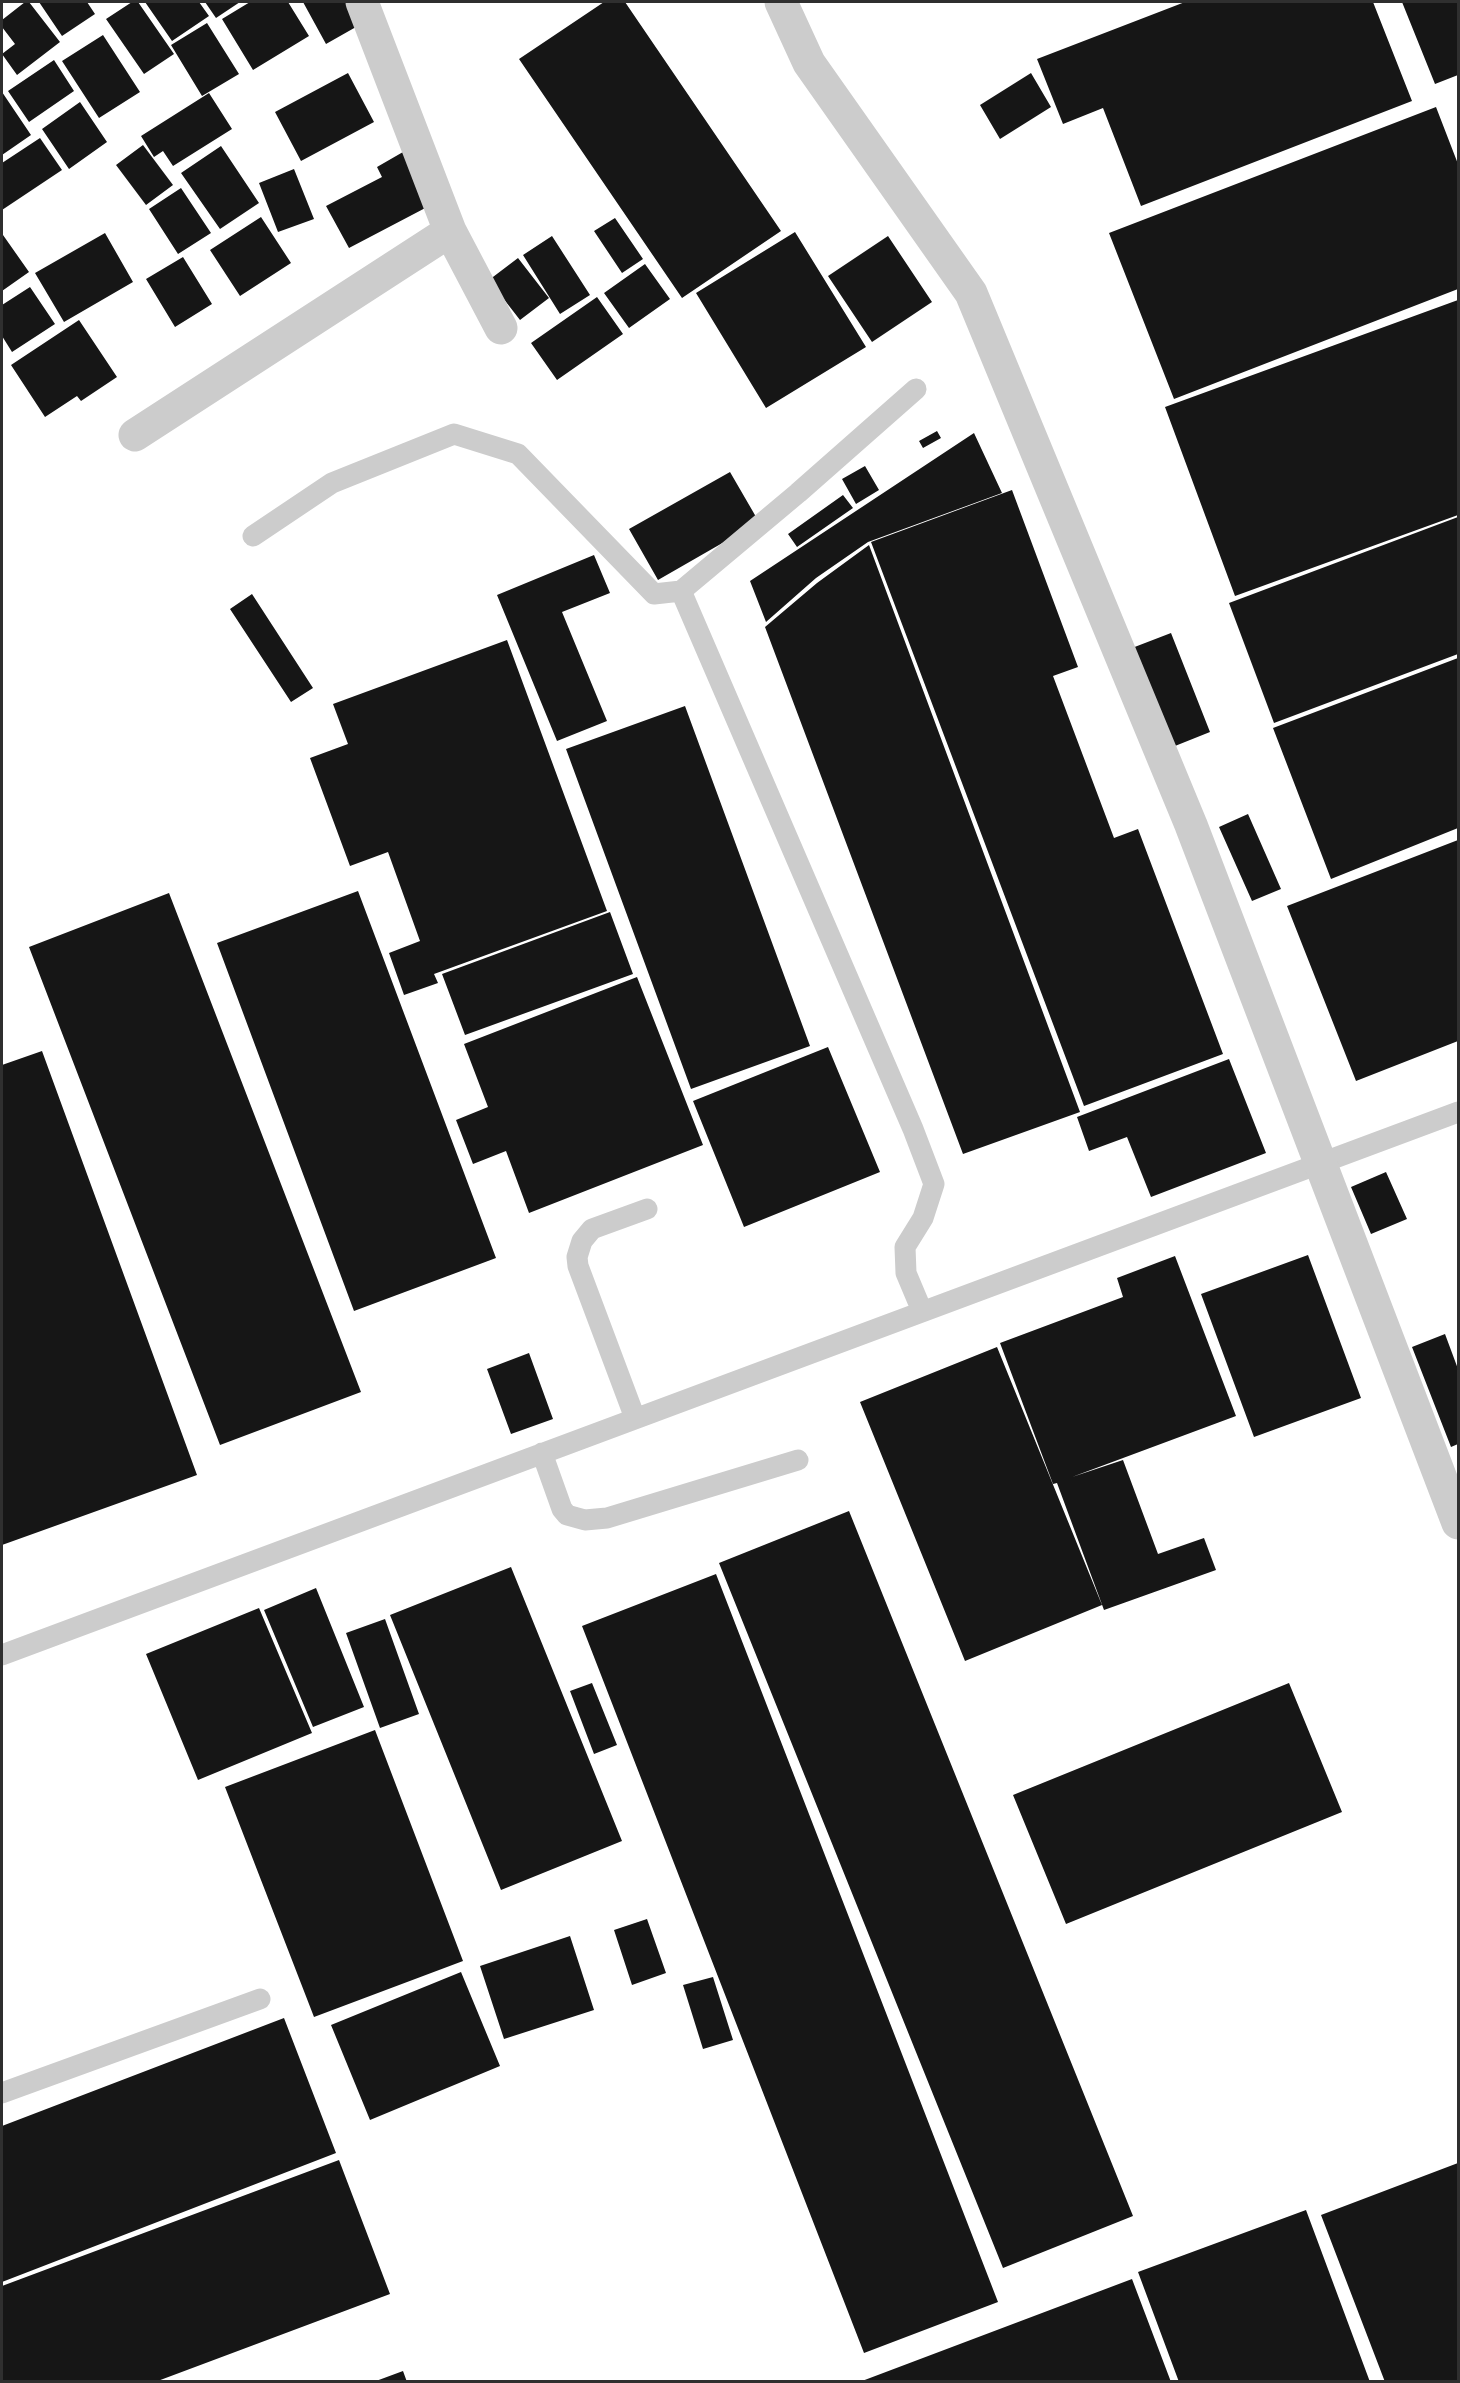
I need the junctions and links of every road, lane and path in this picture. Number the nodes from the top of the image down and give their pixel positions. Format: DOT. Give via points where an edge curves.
graph roads {
  1 [pos="362,2"];
  2 [pos="781,2"];
  3 [pos="450,231"];
  4 [pos="501,328"];
  5 [pos="916,389"];
  6 [pos="135,435"];
  7 [pos="253,536"];
  8 [pos="681,591"];
  9 [pos="1458,1112"];
  10 [pos="1320,1163"];
  11 [pos="646,1209"];
  12 [pos="922,1311"];
  13 [pos="635,1418"];
  14 [pos="542,1453"];
  15 [pos="798,1460"];
  16 [pos="1458,1523"];
  17 [pos="2,1654"];
  18 [pos="260,1999"];
  19 [pos="2,2093"];
  1 -- 3 [label="street"];
  2 -- 10 [label="street" via="809,63 971,293 1191,825"];
  3 -- 4 [label="street"];
  3 -- 6 [label="street"];
  5 -- 8 [label="lane"];
  7 -- 8 [label="lane" via="333,483 454,434 518,454 654,594"];
  8 -- 12 [label="lane" via="934,1184 923,1218 905,1247 906,1273"];
  9 -- 10 [label="lane"];
  10 -- 12 [label="lane"];
  10 -- 16 [label="street"];
  11 -- 13 [label="lane" via="592,1229 582,1241 577,1257"];
  12 -- 13 [label="lane"];
  13 -- 14 [label="lane"];
  14 -- 15 [label="lane" via="562,1509 567,1515 585,1520 607,1518"];
  14 -- 17 [label="lane"];
  18 -- 19 [label="lane"];
}
